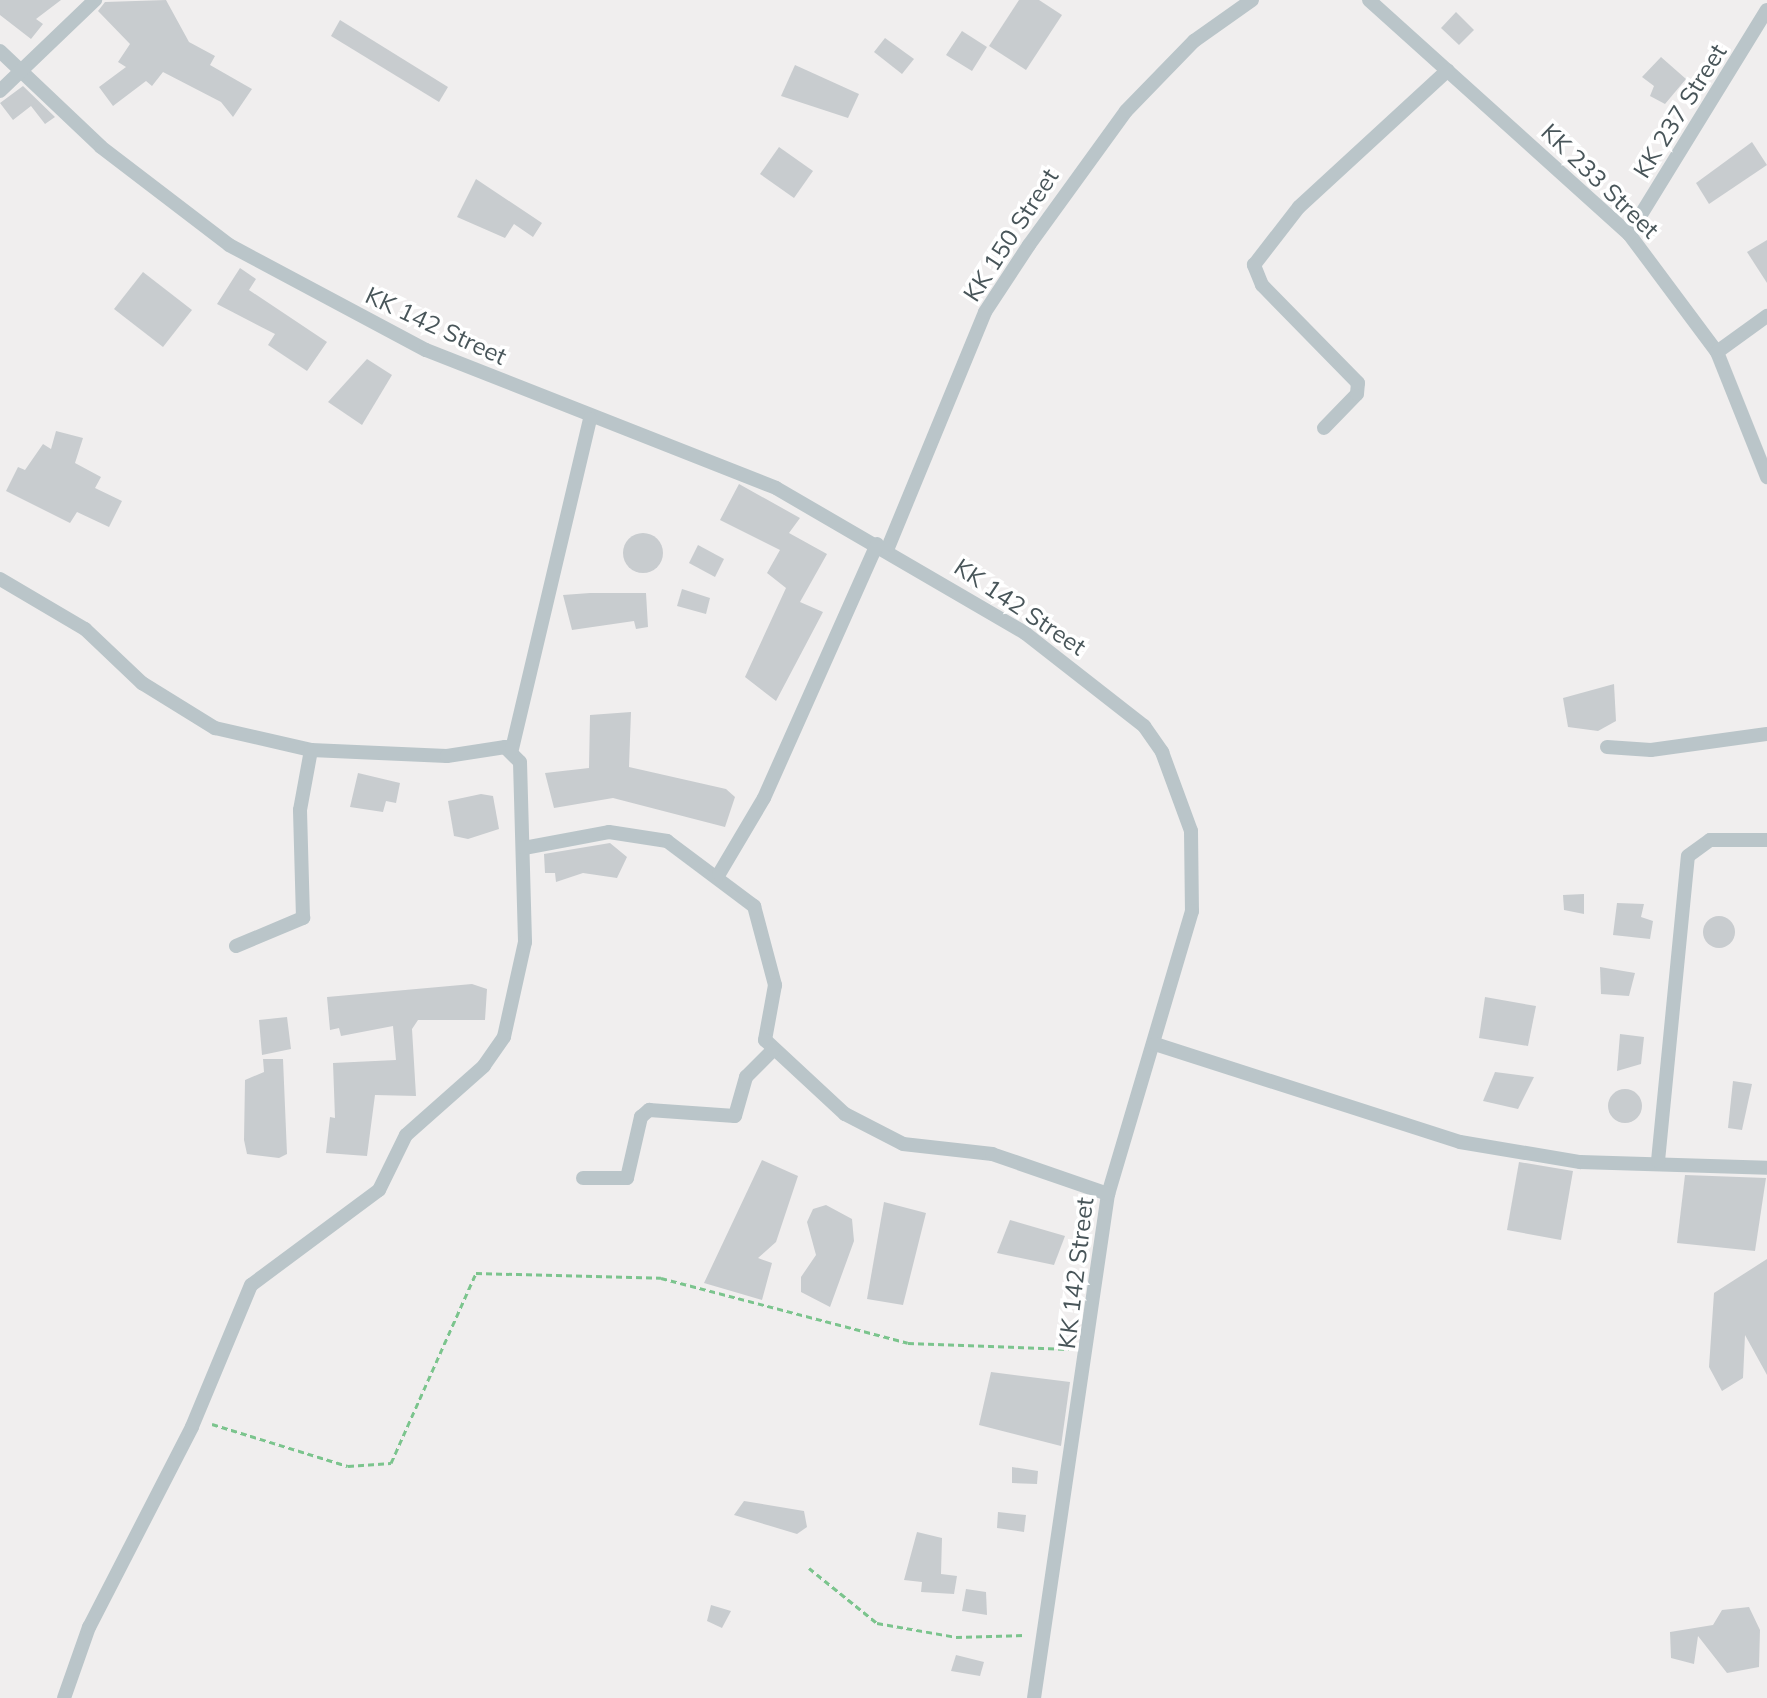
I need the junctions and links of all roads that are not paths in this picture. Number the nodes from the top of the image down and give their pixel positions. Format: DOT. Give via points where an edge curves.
graph roads {
  1 [pos="95,0"];
  2 [pos="1252,0"];
  3 [pos="1369,0"];
  4 [pos="1767,10"];
  5 [pos="0,51"];
  6 [pos="1448,70"];
  7 [pos="21,74"];
  8 [pos="0,91"];
  9 [pos="1629,234"];
  10 [pos="1767,316"];
  11 [pos="1717,352"];
  12 [pos="590,419"];
  13 [pos="1324,428"];
  14 [pos="1767,477"];
  15 [pos="882,547"];
  16 [pos="0,579"];
  17 [pos="1767,734"];
  18 [pos="1607,747"];
  19 [pos="512,749"];
  20 [pos="311,750"];
  21 [pos="1767,840"];
  22 [pos="524,848"];
  23 [pos="719,874"];
  24 [pos="236,946"];
  25 [pos="1155,1044"];
  26 [pos="773,1050"];
  27 [pos="1658,1161"];
  28 [pos="1767,1168"];
  29 [pos="583,1178"];
  30 [pos="1108,1194"];
  31 [pos="64,1698"];
  32 [pos="1034,1698"];
  1 -- 7 [label="street"];
  2 -- 15 [label="street, KK 150 Street" via="1194,41 1126,111 1029,245 985,312"];
  3 -- 6 [label="street, KK 233 Street"];
  4 -- 9 [label="street, KK 237 Street"];
  5 -- 7 [label="street, KK 142 Street"];
  6 -- 9 [label="street, KK 233 Street"];
  6 -- 13 [label="street" via="1299,207 1254,265 1262,285 1358,383 1357,394"];
  7 -- 8 [label="street"];
  7 -- 12 [label="street, KK 142 Street" via="101,147 229,245 426,350"];
  9 -- 11 [label="street, KK 233 Street"];
  10 -- 11 [label="street"];
  11 -- 14 [label="street, KK 233 Street"];
  12 -- 15 [label="street, KK 142 Street" via="737,468"];
  12 -- 19 [label="street"];
  15 -- 23 [label="street, KK 150 Street" via="764,798"];
  15 -- 25 [label="street, KK 142 Street" via="1036,641 1144,726 1162,752 1184,804 1194,866 1192,911"];
  16 -- 20 [label="street" via="85,629 181,710 215,728"];
  17 -- 18 [label="street" via="1651,750"];
  19 -- 20 [label="street" via="447,756"];
  19 -- 22 [label="street" via="520,762"];
  20 -- 24 [label="street" via="300,810 303,918"];
  21 -- 27 [label="street" via="1710,840 1688,856"];
  22 -- 23 [label="street" via="609,832 653,835"];
  22 -- 31 [label="street" via="525,942 514,1009 495,1052 406,1135 379,1190 251,1285 195,1419 100,1603"];
  23 -- 26 [label="street" via="761,918 775,985 765,1035"];
  25 -- 27 [label="street" via="1460,1142 1580,1162"];
  25 -- 30 [label="street, KK 142 Street"];
  26 -- 29 [label="street" via="746,1077 735,1116 649,1110 641,1117 627,1178"];
  26 -- 30 [label="street" via="845,1114 903,1144 992,1154"];
  27 -- 28 [label="street"];
  30 -- 32 [label="street, KK 142 Street"];
}
